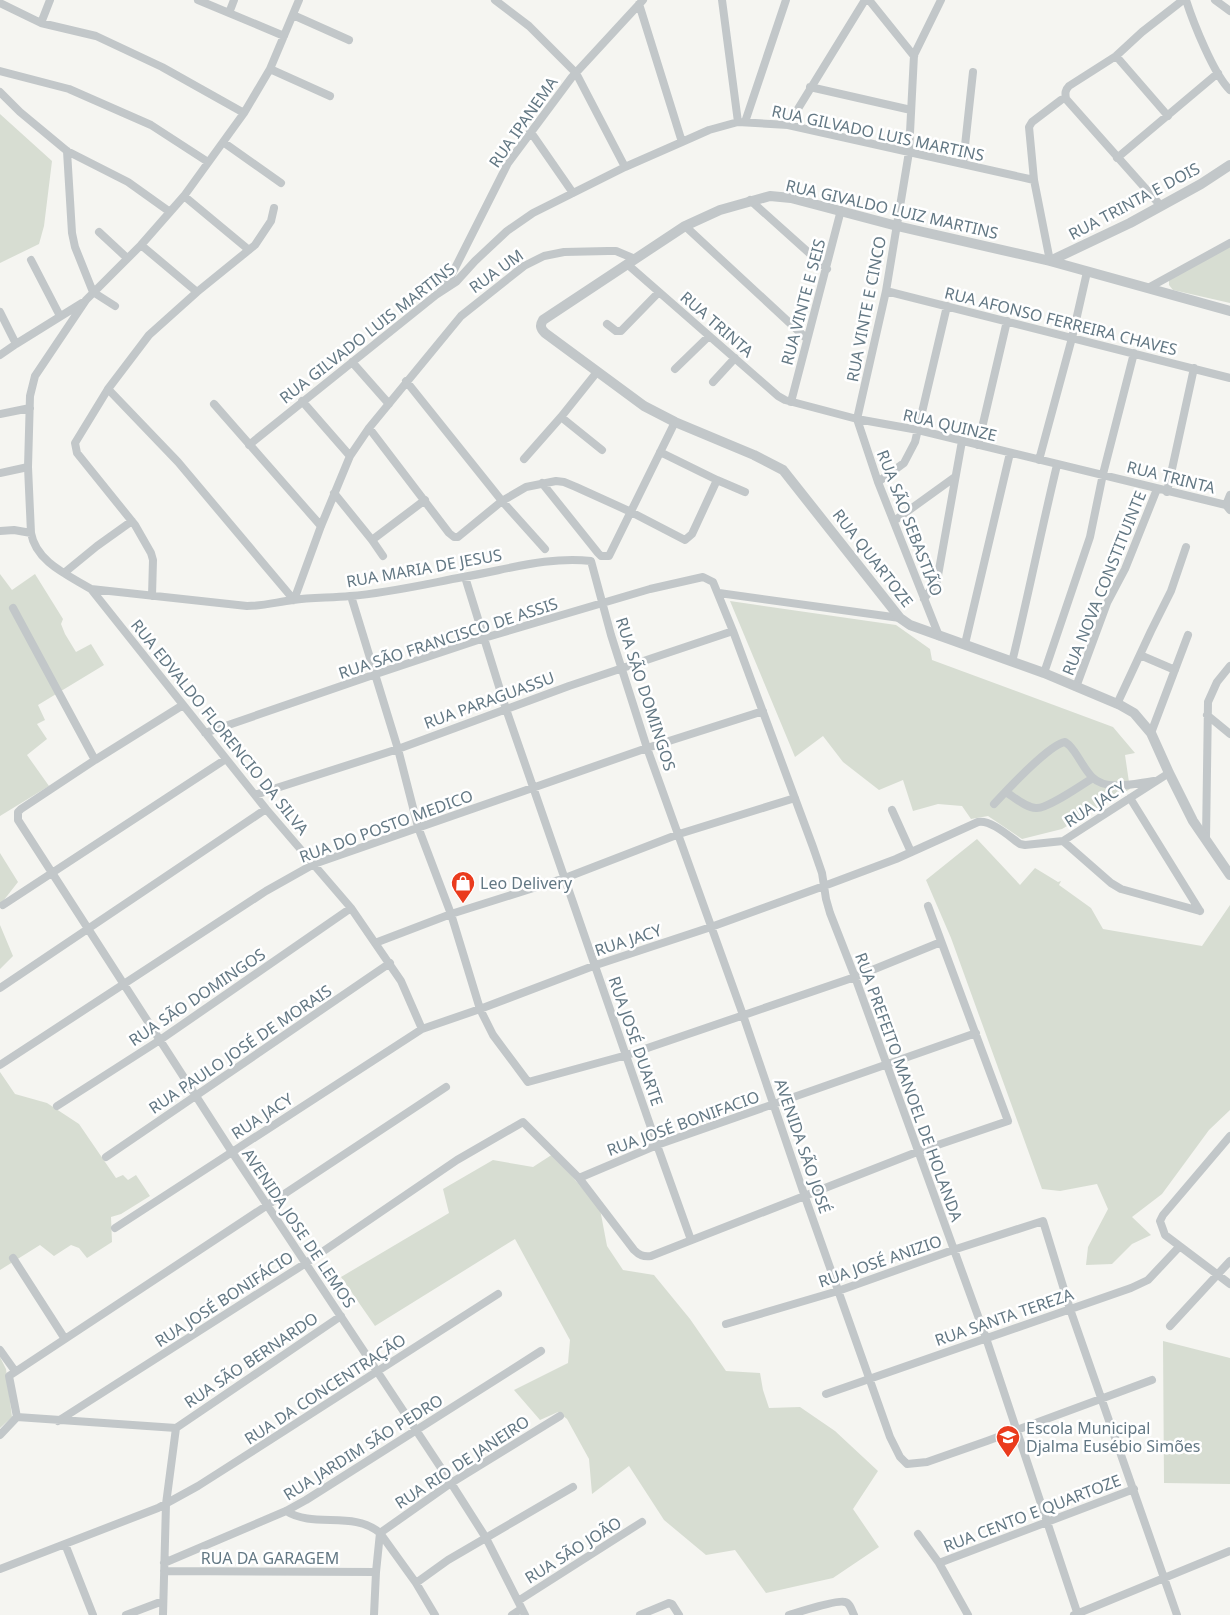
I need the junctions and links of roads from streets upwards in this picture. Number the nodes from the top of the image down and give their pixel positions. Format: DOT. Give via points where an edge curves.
graph roads {
  1 [pos="50,0"];
  2 [pos="198,0"];
  3 [pos="234,0"];
  4 [pos="299,0"];
  5 [pos="495,0"];
  6 [pos="722,0"];
  7 [pos="786,0"];
  8 [pos="867,0"];
  9 [pos="941,0"];
  10 [pos="1185,0"];
  11 [pos="1215,0"];
  12 [pos="641,2"];
  13 [pos="0,3"];
  14 [pos="1230,11"];
  15 [pos="229,13"];
  16 [pos="293,15"];
  17 [pos="41,23"];
  18 [pos="284,36"];
  19 [pos="349,40"];
  20 [pos="914,55"];
  21 [pos="1116,56"];
  22 [pos="270,69"];
  23 [pos="0,71"];
  24 [pos="973,72"];
  25 [pos="576,73"];
  26 [pos="1218,73"];
  27 [pos="810,88"];
  28 [pos="1230,90"];
  29 [pos="0,92"];
  30 [pos="330,96"];
  31 [pos="1061,100"];
  32 [pos="911,110"];
  33 [pos="244,114"];
  34 [pos="1168,116"];
  35 [pos="742,122"];
  36 [pos="788,125"];
  37 [pos="530,132"];
  38 [pos="223,142"];
  39 [pos="682,142"];
  40 [pos="67,151"];
  41 [pos="909,152"];
  42 [pos="1118,158"];
  43 [pos="208,162"];
  44 [pos="963,164"];
  45 [pos="1230,165"];
  46 [pos="625,167"];
  47 [pos="1034,180"];
  48 [pos="280,183"];
  49 [pos="573,192"];
  50 [pos="184,196"];
  51 [pos="750,200"];
  52 [pos="1161,206"];
  53 [pos="274,208"];
  54 [pos="841,210"];
  55 [pos="170,212"];
  56 [pos="685,226"];
  57 [pos="897,226"];
  58 [pos="99,232"];
  59 [pos="1230,243"];
  60 [pos="141,245"];
  61 [pos="249,250"];
  62 [pos="127,258"];
  63 [pos="31,260"];
  64 [pos="1050,261"];
  65 [pos="630,262"];
  66 [pos="826,269"];
  67 [pos="1087,272"];
  68 [pos="1148,288"];
  69 [pos="886,291"];
  70 [pos="93,292"];
  71 [pos="197,292"];
  72 [pos="659,292"];
  73 [pos="436,295"];
  74 [pos="86,300"];
  75 [pos="115,306"];
  76 [pos="947,306"];
  77 [pos="1230,310"];
  78 [pos="0,312"];
  79 [pos="60,316"];
  80 [pos="543,320"];
  81 [pos="1007,321"];
  82 [pos="607,324"];
  83 [pos="709,336"];
  84 [pos="1072,338"];
  85 [pos="807,339"];
  86 [pos="16,344"];
  87 [pos="1134,353"];
  88 [pos="0,355"];
  89 [pos="734,358"];
  90 [pos="352,362"];
  91 [pos="1194,368"];
  92 [pos="675,369"];
  93 [pos="597,372"];
  94 [pos="1230,378"];
  95 [pos="406,382"];
  96 [pos="713,382"];
  97 [pos="108,388"];
  98 [pos="302,402"];
  99 [pos="791,402"];
  100 [pos="214,404"];
  101 [pos="389,404"];
  102 [pos="30,408"];
  103 [pos="0,414"];
  104 [pos="561,417"];
  105 [pos="857,419"];
  106 [pos="675,422"];
  107 [pos="369,428"];
  108 [pos="918,430"];
  109 [pos="962,441"];
  110 [pos="249,445"];
  111 [pos="978,445"];
  112 [pos="602,450"];
  113 [pos="660,452"];
  114 [pos="1010,453"];
  115 [pos="350,456"];
  116 [pos="524,459"];
  117 [pos="1038,460"];
  118 [pos="1057,465"];
  119 [pos="28,467"];
  120 [pos="0,473"];
  121 [pos="1103,474"];
  122 [pos="954,477"];
  123 [pos="718,480"];
  124 [pos="878,482"];
  125 [pos="542,483"];
  126 [pos="1157,489"];
  127 [pos="745,492"];
  128 [pos="1167,492"];
  129 [pos="334,493"];
  130 [pos="1230,494"];
  131 [pos="424,500"];
  132 [pos="502,501"];
  133 [pos="1228,508"];
  134 [pos="632,512"];
  135 [pos="132,520"];
  136 [pos="894,521"];
  137 [pos="321,526"];
  138 [pos="0,531"];
  139 [pos="31,533"];
  140 [pos="372,540"];
  141 [pos="1186,547"];
  142 [pos="546,549"];
  143 [pos="383,556"];
  144 [pos="591,561"];
  145 [pos="64,573"];
  146 [pos="466,577"];
  147 [pos="703,577"];
  148 [pos="91,589"];
  149 [pos="718,593"];
  150 [pos="152,596"];
  151 [pos="351,596"];
  152 [pos="924,599"];
  153 [pos="294,600"];
  154 [pos="604,603"];
  155 [pos="13,608"];
  156 [pos="900,618"];
  157 [pos="733,631"];
  158 [pos="1188,635"];
  159 [pos="939,636"];
  160 [pos="484,638"];
  161 [pos="966,644"];
  162 [pos="1140,655"];
  163 [pos="1012,662"];
  164 [pos="1230,666"];
  165 [pos="622,669"];
  166 [pos="1175,670"];
  167 [pos="1044,673"];
  168 [pos="376,674"];
  169 [pos="1076,688"];
  170 [pos="1117,704"];
  171 [pos="182,705"];
  172 [pos="506,709"];
  173 [pos="763,711"];
  174 [pos="1207,715"];
  175 [pos="205,733"];
  176 [pos="1151,733"];
  177 [pos="1230,734"];
  178 [pos="398,748"];
  179 [pos="646,748"];
  180 [pos="226,759"];
  181 [pos="95,760"];
  182 [pos="1169,773"];
  183 [pos="1093,778"];
  184 [pos="1156,780"];
  185 [pos="533,788"];
  186 [pos="1006,792"];
  187 [pos="255,795"];
  188 [pos="795,798"];
  189 [pos="1130,798"];
  190 [pos="994,804"];
  191 [pos="266,809"];
  192 [pos="892,810"];
  193 [pos="418,827"];
  194 [pos="679,834"];
  195 [pos="1063,841"];
  196 [pos="1206,841"];
  197 [pos="911,852"];
  198 [pos="314,864"];
  199 [pos="53,872"];
  200 [pos="1230,875"];
  201 [pos="565,878"];
  202 [pos="824,886"];
  203 [pos="3,905"];
  204 [pos="928,906"];
  205 [pos="350,908"];
  206 [pos="451,914"];
  207 [pos="711,927"];
  208 [pos="88,928"];
  209 [pos="375,942"];
  210 [pos="941,942"];
  211 [pos="390,963"];
  212 [pos="596,964"];
  213 [pos="855,977"];
  214 [pos="124,984"];
  215 [pos="0,988"];
  216 [pos="480,1009"];
  217 [pos="743,1015"];
  218 [pos="422,1029"];
  219 [pos="976,1033"];
  220 [pos="160,1040"];
  221 [pos="627,1055"];
  222 [pos="0,1065"];
  223 [pos="886,1065"];
  224 [pos="446,1087"];
  225 [pos="196,1096"];
  226 [pos="775,1104"];
  227 [pos="57,1106"];
  228 [pos="1230,1136"];
  229 [pos="657,1145"];
  230 [pos="232,1152"];
  231 [pos="917,1152"];
  232 [pos="106,1157"];
  233 [pos="580,1178"];
  234 [pos="805,1197"];
  235 [pos="269,1205"];
  236 [pos="115,1228"];
  237 [pos="691,1240"];
  238 [pos="1179,1247"];
  239 [pos="952,1250"];
  240 [pos="13,1258"];
  241 [pos="1230,1261"];
  242 [pos="306,1263"];
  243 [pos="1218,1274"];
  244 [pos="1230,1284"];
  245 [pos="838,1292"];
  246 [pos="498,1294"];
  247 [pos="1070,1309"];
  248 [pos="341,1316"];
  249 [pos="726,1324"];
  250 [pos="1170,1326"];
  251 [pos="986,1338"];
  252 [pos="65,1339"];
  253 [pos="0,1350"];
  254 [pos="541,1351"];
  255 [pos="378,1372"];
  256 [pos="12,1373"];
  257 [pos="870,1379"];
  258 [pos="1152,1380"];
  259 [pos="826,1394"];
  260 [pos="1102,1398"];
  261 [pos="560,1416"];
  262 [pos="17,1417"];
  263 [pos="58,1421"];
  264 [pos="176,1428"];
  265 [pos="415,1430"];
  266 [pos="1017,1430"];
  267 [pos="0,1436"];
  268 [pos="451,1483"];
  269 [pos="572,1486"];
  270 [pos="1134,1490"];
  271 [pos="166,1504"];
  272 [pos="286,1512"];
  273 [pos="1047,1521"];
  274 [pos="642,1522"];
  275 [pos="380,1533"];
  276 [pos="918,1534"];
  277 [pos="486,1538"];
  278 [pos="65,1544"];
  279 [pos="1230,1551"];
  280 [pos="939,1563"];
  281 [pos="164,1567"];
  282 [pos="0,1569"];
  283 [pos="376,1572"];
  284 [pos="1165,1577"];
  285 [pos="416,1583"];
  286 [pos="163,1601"];
  287 [pos="518,1601"];
  288 [pos="523,1612"];
  289 [pos="92,1615"];
  290 [pos="126,1615"];
  291 [pos="163,1615"];
  292 [pos="374,1615"];
  293 [pos="435,1615"];
  294 [pos="512,1615"];
  295 [pos="640,1615"];
  296 [pos="679,1615"];
  297 [pos="789,1615"];
  298 [pos="854,1615"];
  299 [pos="968,1615"];
  300 [pos="1077,1615"];
  301 [pos="1177,1615"];
  1 -- 17 [label="street"];
  2 -- 15 [label="street"];
  3 -- 15 [label="street"];
  4 -- 16 [label="street"];
  5 -- 25 [label="street" via="530,26"];
  6 -- 35 [label="street"];
  7 -- 35 [label="street"];
  8 -- 20 [label="street"];
  8 -- 27 [label="street"];
  9 -- 20 [label="street"];
  10 -- 21 [label="street"];
  10 -- 26 [label="street"];
  11 -- 14 [label="street"];
  12 -- 25 [label="street, RUA IPANEMA"];
  12 -- 39 [label="street"];
  13 -- 17 [label="street"];
  15 -- 18 [label="street"];
  16 -- 18 [label="street"];
  16 -- 19 [label="street"];
  17 -- 33 [label="street" via="96,36 162,67"];
  18 -- 22 [label="street"];
  20 -- 32 [label="street, RUA VINTE E CINCO"];
  21 -- 34 [label="street"];
  21 -- 42 [label="street" via="1070,86 1065,94"];
  22 -- 30 [label="street"];
  22 -- 33 [label="street"];
  23 -- 43 [label="street" via="69,89 151,125"];
  24 -- 44 [label="street"];
  25 -- 37 [label="street, RUA IPANEMA"];
  25 -- 46 [label="street"];
  26 -- 28 [label="street"];
  26 -- 34 [label="street"];
  27 -- 32 [label="street"];
  27 -- 36 [label="street"];
  29 -- 40 [label="street"];
  31 -- 47 [label="street" via="1029,127"];
  32 -- 41 [label="street, RUA VINTE E CINCO"];
  33 -- 38 [label="street"];
  34 -- 42 [label="street"];
  35 -- 36 [label="street, RUA GILVADO LUIS MARTINS"];
  35 -- 39 [label="street, RUA GILVADO LUIS MARTINS" via="709,130"];
  36 -- 41 [label="street, RUA GILVADO LUIS MARTINS"];
  37 -- 49 [label="street"];
  37 -- 73 [label="street, RUA IPANEMA" via="508,163 451,276"];
  38 -- 43 [label="street"];
  38 -- 48 [label="street"];
  39 -- 46 [label="street, RUA GILVADO LUIS MARTINS"];
  40 -- 55 [label="street" via="128,182"];
  40 -- 70 [label="street" via="74,247"];
  41 -- 44 [label="street, RUA GILVADO LUIS MARTINS"];
  41 -- 57 [label="street, RUA VINTE E CINCO"];
  42 -- 52 [label="street"];
  43 -- 50 [label="street"];
  44 -- 47 [label="street, RUA GILVADO LUIS MARTINS"];
  45 -- 52 [label="street, RUA TRINTA E DOIS"];
  46 -- 49 [label="street, RUA GILVADO LUIS MARTINS"];
  47 -- 64 [label="street"];
  49 -- 73 [label="street, RUA GILVADO LUIS MARTINS" via="533,212 507,231 461,278"];
  50 -- 55 [label="street"];
  50 -- 61 [label="street"];
  51 -- 54 [label="street, RUA GIVALDO LUIZ MARTINS" via="770,196 791,198"];
  51 -- 56 [label="street, RUA GIVALDO LUIZ MARTINS"];
  51 -- 66 [label="street"];
  52 -- 64 [label="street, RUA TRINTA E DOIS"];
  53 -- 61 [label="street" via="272,221 261,239"];
  54 -- 57 [label="street, RUA GIVALDO LUIZ MARTINS"];
  54 -- 66 [label="street, RUA VINTE E SEIS"];
  55 -- 60 [label="street"];
  56 -- 65 [label="street, RUA GIVALDO LUIZ MARTINS"];
  56 -- 85 [label="street"];
  57 -- 64 [label="street, RUA GIVALDO LUIZ MARTINS"];
  57 -- 69 [label="street, RUA VINTE E CINCO"];
  58 -- 62 [label="street"];
  59 -- 68 [label="street"];
  60 -- 62 [label="street"];
  60 -- 71 [label="street"];
  61 -- 71 [label="street"];
  62 -- 70 [label="street"];
  63 -- 79 [label="street"];
  64 -- 67 [label="street, RUA GIVALDO LUIZ MARTINS"];
  65 -- 72 [label="street, RUA TRINTA"];
  65 -- 80 [label="street, RUA GIVALDO LUIZ MARTINS"];
  65 -- 95 [label="street, RUA UM" via="616,251 592,250 553,253 532,261 461,316"];
  66 -- 85 [label="street, RUA VINTE E SEIS"];
  67 -- 68 [label="street, RUA GIVALDO LUIZ MARTINS"];
  67 -- 84 [label="street"];
  68 -- 77 [label="street, RUA GIVALDO LUIZ MARTINS"];
  69 -- 76 [label="street, RUA AFONSO FERREIRA CHAVES"];
  69 -- 105 [label="street, RUA VINTE E CINCO"];
  70 -- 74 [label="street"];
  70 -- 75 [label="street"];
  71 -- 97 [label="street" via="149,335"];
  72 -- 82 [label="street" via="621,331"];
  72 -- 83 [label="street, RUA TRINTA"];
  73 -- 90 [label="street, RUA GILVADO LUIS MARTINS"];
  74 -- 79 [label="street"];
  74 -- 102 [label="street" via="35,376"];
  76 -- 81 [label="street, RUA AFONSO FERREIRA CHAVES"];
  76 -- 108 [label="street"];
  78 -- 86 [label="street"];
  79 -- 86 [label="street"];
  80 -- 93 [label="street, RUA QUARTOZE" via="540,325 545,333"];
  81 -- 84 [label="street, RUA AFONSO FERREIRA CHAVES"];
  81 -- 111 [label="street"];
  83 -- 89 [label="street, RUA TRINTA"];
  83 -- 92 [label="street"];
  84 -- 87 [label="street, RUA AFONSO FERREIRA CHAVES"];
  84 -- 117 [label="street"];
  85 -- 99 [label="street, RUA VINTE E SEIS"];
  86 -- 88 [label="street"];
  87 -- 91 [label="street, RUA AFONSO FERREIRA CHAVES"];
  87 -- 121 [label="street"];
  89 -- 96 [label="street"];
  89 -- 99 [label="street, RUA TRINTA"];
  90 -- 98 [label="street, RUA GILVADO LUIS MARTINS"];
  90 -- 101 [label="street"];
  91 -- 94 [label="street, RUA AFONSO FERREIRA CHAVES"];
  91 -- 128 [label="street"];
  93 -- 104 [label="street"];
  93 -- 106 [label="street, RUA QUARTOZE" via="644,406"];
  95 -- 101 [label="street, RUA UM"];
  95 -- 132 [label="street"];
  97 -- 135 [label="street" via="76,439 75,448"];
  97 -- 153 [label="street" via="178,462"];
  98 -- 110 [label="street, RUA GILVADO LUIS MARTINS"];
  98 -- 115 [label="street"];
  99 -- 105 [label="street, RUA QUINZE"];
  100 -- 110 [label="street"];
  101 -- 107 [label="street"];
  102 -- 103 [label="street"];
  102 -- 119 [label="street"];
  104 -- 112 [label="street"];
  104 -- 116 [label="street"];
  105 -- 108 [label="street, RUA QUINZE"];
  105 -- 124 [label="street, RUA SÃO SEBASTIÃO"];
  106 -- 113 [label="street"];
  106 -- 156 [label="street, RUA QUARTOZE" via="783,470"];
  107 -- 115 [label="street"];
  107 -- 131 [label="street"];
  108 -- 109 [label="street, RUA QUINZE"];
  108 -- 124 [label="street" via="904,463"];
  109 -- 111 [label="street, RUA QUINZE"];
  109 -- 122 [label="street"];
  110 -- 137 [label="street"];
  111 -- 114 [label="street, RUA QUINZE"];
  113 -- 123 [label="street"];
  113 -- 134 [label="street"];
  114 -- 117 [label="street, RUA QUINZE"];
  114 -- 161 [label="street"];
  115 -- 129 [label="street"];
  117 -- 118 [label="street, RUA QUINZE"];
  118 -- 121 [label="street, RUA QUINZE"];
  118 -- 163 [label="street"];
  119 -- 120 [label="street"];
  119 -- 139 [label="street"];
  121 -- 126 [label="street, RUA TRINTA"];
  121 -- 167 [label="street" via="1090,537"];
  122 -- 136 [label="street"];
  122 -- 152 [label="street" via="937,581"];
  123 -- 127 [label="street"];
  123 -- 134 [label="street" via="692,534 685,540"];
  124 -- 136 [label="street, RUA SÃO SEBASTIÃO"];
  125 -- 132 [label="street" via="526,487"];
  125 -- 134 [label="street" via="564,482"];
  125 -- 134 [label="street" via="602,556 609,556"];
  126 -- 128 [label="street, RUA TRINTA"];
  126 -- 169 [label="street, RUA NOVA CONSTITUINTE" via="1125,569 1107,603"];
  128 -- 133 [label="street, RUA TRINTA"];
  129 -- 137 [label="street"];
  129 -- 140 [label="street"];
  130 -- 133 [label="street"];
  131 -- 132 [label="street" via="454,537"];
  131 -- 140 [label="street"];
  132 -- 142 [label="street"];
  135 -- 145 [label="street"];
  135 -- 150 [label="street" via="153,560"];
  136 -- 152 [label="street, RUA SÃO SEBASTIÃO"];
  137 -- 153 [label="street"];
  138 -- 139 [label="street"];
  139 -- 145 [label="street, RUA EDVALDO FLORENCIO DA SILVA" via="37,551"];
  140 -- 143 [label="street"];
  141 -- 162 [label="street" via="1172,591"];
  144 -- 146 [label="street, RUA MARIA DE JESUS" via="558,560"];
  144 -- 154 [label="street, RUA SÃO DOMINGOS"];
  145 -- 148 [label="street, RUA EDVALDO FLORENCIO DA SILVA"];
  146 -- 151 [label="street, RUA MARIA DE JESUS"];
  146 -- 160 [label="street"];
  147 -- 149 [label="street, RUA PREFEITO MANOEL DE HOLANDA" via="713,582"];
  147 -- 154 [label="street, RUA SÃO FRANCISCO DE ASSIS"];
  148 -- 150 [label="street, RUA MARIA DE JESUS"];
  148 -- 171 [label="street, RUA EDVALDO FLORENCIO DA SILVA"];
  149 -- 156 [label="street"];
  149 -- 157 [label="street, RUA PREFEITO MANOEL DE HOLANDA"];
  150 -- 153 [label="street, RUA MARIA DE JESUS" via="247,606"];
  151 -- 153 [label="street, RUA MARIA DE JESUS"];
  151 -- 168 [label="street"];
  152 -- 159 [label="street, RUA SÃO SEBASTIÃO"];
  154 -- 160 [label="street, RUA SÃO FRANCISCO DE ASSIS"];
  154 -- 165 [label="street, RUA SÃO DOMINGOS"];
  155 -- 181 [label="street"];
  156 -- 159 [label="street, RUA QUARTOZE"];
  157 -- 165 [label="street, RUA PARAGUASSU"];
  157 -- 173 [label="street, RUA PREFEITO MANOEL DE HOLANDA"];
  158 -- 166 [label="street"];
  159 -- 161 [label="street, RUA QUARTOZE"];
  160 -- 168 [label="street, RUA SÃO FRANCISCO DE ASSIS"];
  160 -- 172 [label="street"];
  161 -- 163 [label="street, RUA QUARTOZE"];
  162 -- 166 [label="street"];
  162 -- 170 [label="street"];
  163 -- 167 [label="street, RUA QUARTOZE"];
  164 -- 174 [label="street" via="1211,693"];
  165 -- 172 [label="street, RUA PARAGUASSU"];
  165 -- 179 [label="street, RUA SÃO DOMINGOS"];
  166 -- 176 [label="street"];
  167 -- 169 [label="street, RUA QUARTOZE"];
  168 -- 175 [label="street, RUA SÃO FRANCISCO DE ASSIS"];
  168 -- 178 [label="street"];
  169 -- 170 [label="street, RUA QUARTOZE"];
  170 -- 176 [label="street, RUA QUARTOZE" via="1134,713"];
  171 -- 175 [label="street, RUA EDVALDO FLORENCIO DA SILVA"];
  171 -- 181 [label="street"];
  172 -- 178 [label="street, RUA PARAGUASSU"];
  172 -- 185 [label="street, RUA JOSÉ DUARTE"];
  173 -- 179 [label="street, RUA DO POSTO MEDICO"];
  173 -- 188 [label="street, RUA PREFEITO MANOEL DE HOLANDA"];
  174 -- 177 [label="street"];
  174 -- 196 [label="street"];
  175 -- 180 [label="street, RUA EDVALDO FLORENCIO DA SILVA"];
  176 -- 182 [label="street, RUA QUARTOZE"];
  178 -- 187 [label="street, RUA PARAGUASSU"];
  178 -- 193 [label="street"];
  179 -- 185 [label="street, RUA DO POSTO MEDICO"];
  179 -- 194 [label="street, RUA SÃO DOMINGOS"];
  180 -- 187 [label="street, RUA EDVALDO FLORENCIO DA SILVA"];
  180 -- 199 [label="street"];
  181 -- 199 [label="street, AVENIDA JOSE DE LEMOS" via="18,812 18,820"];
  182 -- 184 [label="street, RUA JACY"];
  182 -- 196 [label="street, RUA QUARTOZE"];
  183 -- 184 [label="street" via="1116,785"];
  183 -- 186 [label="street" via="1052,803 1037,808"];
  183 -- 186 [label="street" via="1065,742 1053,747"];
  184 -- 189 [label="street, RUA JACY"];
  185 -- 193 [label="street, RUA DO POSTO MEDICO"];
  185 -- 201 [label="street, RUA JOSÉ DUARTE"];
  186 -- 190 [label="street"];
  187 -- 191 [label="street, RUA EDVALDO FLORENCIO DA SILVA"];
  188 -- 194 [label="street"];
  188 -- 202 [label="street, RUA PREFEITO MANOEL DE HOLANDA" via="819,862"];
  189 -- 195 [label="street, RUA JACY"];
  189 -- 195 [label="street" via="1200,911 1111,884"];
  191 -- 198 [label="street, RUA EDVALDO FLORENCIO DA SILVA"];
  191 -- 208 [label="street"];
  192 -- 197 [label="street"];
  193 -- 198 [label="street, RUA DO POSTO MEDICO"];
  193 -- 206 [label="street"];
  194 -- 201 [label="street"];
  194 -- 207 [label="street, AVENIDA SÃO JOSÉ"];
  195 -- 197 [label="street, RUA JACY" via="1031,846 1020,844 984,820"];
  196 -- 200 [label="street, RUA QUARTOZE"];
  197 -- 202 [label="street, RUA JACY"];
  198 -- 205 [label="street, RUA EDVALDO FLORENCIO DA SILVA"];
  198 -- 214 [label="street, RUA DO POSTO MEDICO" via="266,891"];
  199 -- 203 [label="street"];
  199 -- 208 [label="street, AVENIDA JOSE DE LEMOS"];
  201 -- 206 [label="street"];
  201 -- 212 [label="street, RUA JOSÉ DUARTE"];
  202 -- 207 [label="street, RUA JACY"];
  202 -- 213 [label="street, RUA PREFEITO MANOEL DE HOLANDA" via="830,913"];
  204 -- 210 [label="street"];
  205 -- 209 [label="street, RUA EDVALDO FLORENCIO DA SILVA"];
  205 -- 220 [label="street, RUA SÃO DOMINGOS"];
  206 -- 209 [label="street"];
  206 -- 216 [label="street"];
  207 -- 212 [label="street, RUA JACY"];
  207 -- 217 [label="street, AVENIDA SÃO JOSÉ"];
  208 -- 214 [label="street, AVENIDA JOSE DE LEMOS"];
  208 -- 215 [label="street"];
  209 -- 211 [label="street, RUA EDVALDO FLORENCIO DA SILVA"];
  210 -- 213 [label="street"];
  210 -- 219 [label="street"];
  211 -- 218 [label="street, RUA EDVALDO FLORENCIO DA SILVA"];
  211 -- 225 [label="street, RUA PAULO JOSÉ DE MORAIS"];
  212 -- 216 [label="street, RUA JACY"];
  212 -- 221 [label="street, RUA JOSÉ DUARTE"];
  213 -- 217 [label="street"];
  213 -- 223 [label="street, RUA PREFEITO MANOEL DE HOLANDA"];
  214 -- 220 [label="street, AVENIDA JOSE DE LEMOS"];
  214 -- 222 [label="street, RUA DO POSTO MEDICO"];
  216 -- 218 [label="street, RUA JACY"];
  216 -- 221 [label="street" via="494,1036 528,1082"];
  217 -- 221 [label="street"];
  217 -- 226 [label="street, AVENIDA SÃO JOSÉ"];
  218 -- 230 [label="street, RUA JACY"];
  219 -- 223 [label="street, RUA JOSÉ BONIFACIO"];
  219 -- 231 [label="street" via="1008,1121"];
  220 -- 225 [label="street, AVENIDA JOSE DE LEMOS"];
  220 -- 227 [label="street, RUA SÃO DOMINGOS"];
  221 -- 229 [label="street, RUA JOSÉ DUARTE"];
  223 -- 226 [label="street, RUA JOSÉ BONIFACIO"];
  223 -- 231 [label="street, RUA PREFEITO MANOEL DE HOLANDA"];
  224 -- 235 [label="street"];
  225 -- 230 [label="street, AVENIDA JOSE DE LEMOS"];
  225 -- 232 [label="street, RUA PAULO JOSÉ DE MORAIS"];
  226 -- 229 [label="street, RUA JOSÉ BONIFACIO"];
  226 -- 234 [label="street, AVENIDA SÃO JOSÉ"];
  228 -- 238 [label="street" via="1163,1215 1161,1228"];
  229 -- 233 [label="street, RUA JOSÉ BONIFACIO"];
  229 -- 237 [label="street, RUA JOSÉ DUARTE"];
  230 -- 235 [label="street, AVENIDA JOSE DE LEMOS"];
  230 -- 236 [label="street, RUA JACY"];
  231 -- 234 [label="street"];
  231 -- 239 [label="street, RUA PREFEITO MANOEL DE HOLANDA"];
  233 -- 237 [label="street" via="640,1255 657,1254"];
  233 -- 242 [label="street, RUA JOSÉ BONIFÁCIO" via="522,1122"];
  234 -- 237 [label="street"];
  234 -- 245 [label="street, AVENIDA SÃO JOSÉ"];
  235 -- 242 [label="street, AVENIDA JOSE DE LEMOS"];
  235 -- 252 [label="street"];
  238 -- 243 [label="street"];
  238 -- 247 [label="street, RUA SANTA TEREZA" via="1148,1280"];
  239 -- 245 [label="street, RUA JOSÉ ANIZIO"];
  239 -- 247 [label="street, RUA JOSÉ ANIZIO" via="1043,1221"];
  239 -- 251 [label="street, RUA PREFEITO MANOEL DE HOLANDA"];
  240 -- 252 [label="street"];
  241 -- 243 [label="street"];
  242 -- 248 [label="street, AVENIDA JOSE DE LEMOS"];
  242 -- 263 [label="street, RUA JOSÉ BONIFÁCIO"];
  243 -- 244 [label="street"];
  243 -- 250 [label="street"];
  245 -- 249 [label="street, RUA JOSÉ ANIZIO"];
  245 -- 257 [label="street, AVENIDA SÃO JOSÉ"];
  246 -- 255 [label="street, RUA DA CONCENTRAÇÃO"];
  247 -- 251 [label="street, RUA SANTA TEREZA"];
  247 -- 260 [label="street"];
  248 -- 255 [label="street, AVENIDA JOSE DE LEMOS"];
  248 -- 264 [label="street, RUA SÃO BERNARDO"];
  251 -- 257 [label="street, RUA SANTA TEREZA"];
  251 -- 266 [label="street, RUA PREFEITO MANOEL DE HOLANDA"];
  252 -- 256 [label="street"];
  253 -- 256 [label="street"];
  254 -- 265 [label="street, RUA JARDIM SÃO PEDRO"];
  255 -- 265 [label="street, AVENIDA JOSE DE LEMOS"];
  255 -- 271 [label="street, RUA DA CONCENTRAÇÃO"];
  256 -- 262 [label="street"];
  257 -- 259 [label="street, RUA SANTA TEREZA"];
  257 -- 266 [label="street, AVENIDA SÃO JOSÉ" via="890,1437 907,1464 927,1462"];
  258 -- 260 [label="street"];
  260 -- 266 [label="street"];
  260 -- 270 [label="street"];
  261 -- 268 [label="street, RUA RIO DE JANEIRO"];
  262 -- 263 [label="street"];
  262 -- 267 [label="street"];
  263 -- 264 [label="street"];
  264 -- 271 [label="street"];
  265 -- 268 [label="street, AVENIDA JOSE DE LEMOS"];
  265 -- 272 [label="street, RUA JARDIM SÃO PEDRO"];
  266 -- 273 [label="street, RUA PREFEITO MANOEL DE HOLANDA"];
  268 -- 275 [label="street, RUA RIO DE JANEIRO"];
  268 -- 277 [label="street, AVENIDA JOSE DE LEMOS"];
  269 -- 277 [label="street"];
  270 -- 273 [label="street, RUA CENTO E QUARTOZE"];
  270 -- 284 [label="street"];
  271 -- 278 [label="street, RUA DA CONCENTRAÇÃO"];
  271 -- 281 [label="street"];
  272 -- 275 [label="street" via="299,1518 359,1522"];
  272 -- 281 [label="street, RUA JARDIM SÃO PEDRO"];
  273 -- 280 [label="street, RUA CENTO E QUARTOZE"];
  273 -- 300 [label="street, RUA PREFEITO MANOEL DE HOLANDA"];
  274 -- 287 [label="street, RUA SÃO JOÃO"];
  275 -- 283 [label="street"];
  275 -- 285 [label="street"];
  276 -- 280 [label="street"];
  277 -- 285 [label="street"];
  277 -- 287 [label="street, AVENIDA JOSE DE LEMOS"];
  278 -- 282 [label="street, RUA DA CONCENTRAÇÃO"];
  278 -- 289 [label="street"];
  279 -- 284 [label="street"];
  280 -- 299 [label="street"];
  281 -- 283 [label="street, RUA DA GARAGEM"];
  281 -- 286 [label="street"];
  283 -- 292 [label="street"];
  284 -- 300 [label="street"];
  284 -- 301 [label="street"];
  285 -- 293 [label="street"];
  286 -- 290 [label="street"];
  286 -- 291 [label="street"];
  287 -- 288 [label="street, AVENIDA JOSE DE LEMOS"];
  288 -- 294 [label="street"];
  295 -- 296 [label="street" via="667,1603 672,1604"];
  297 -- 298 [label="street" via="845,1601"];
}
